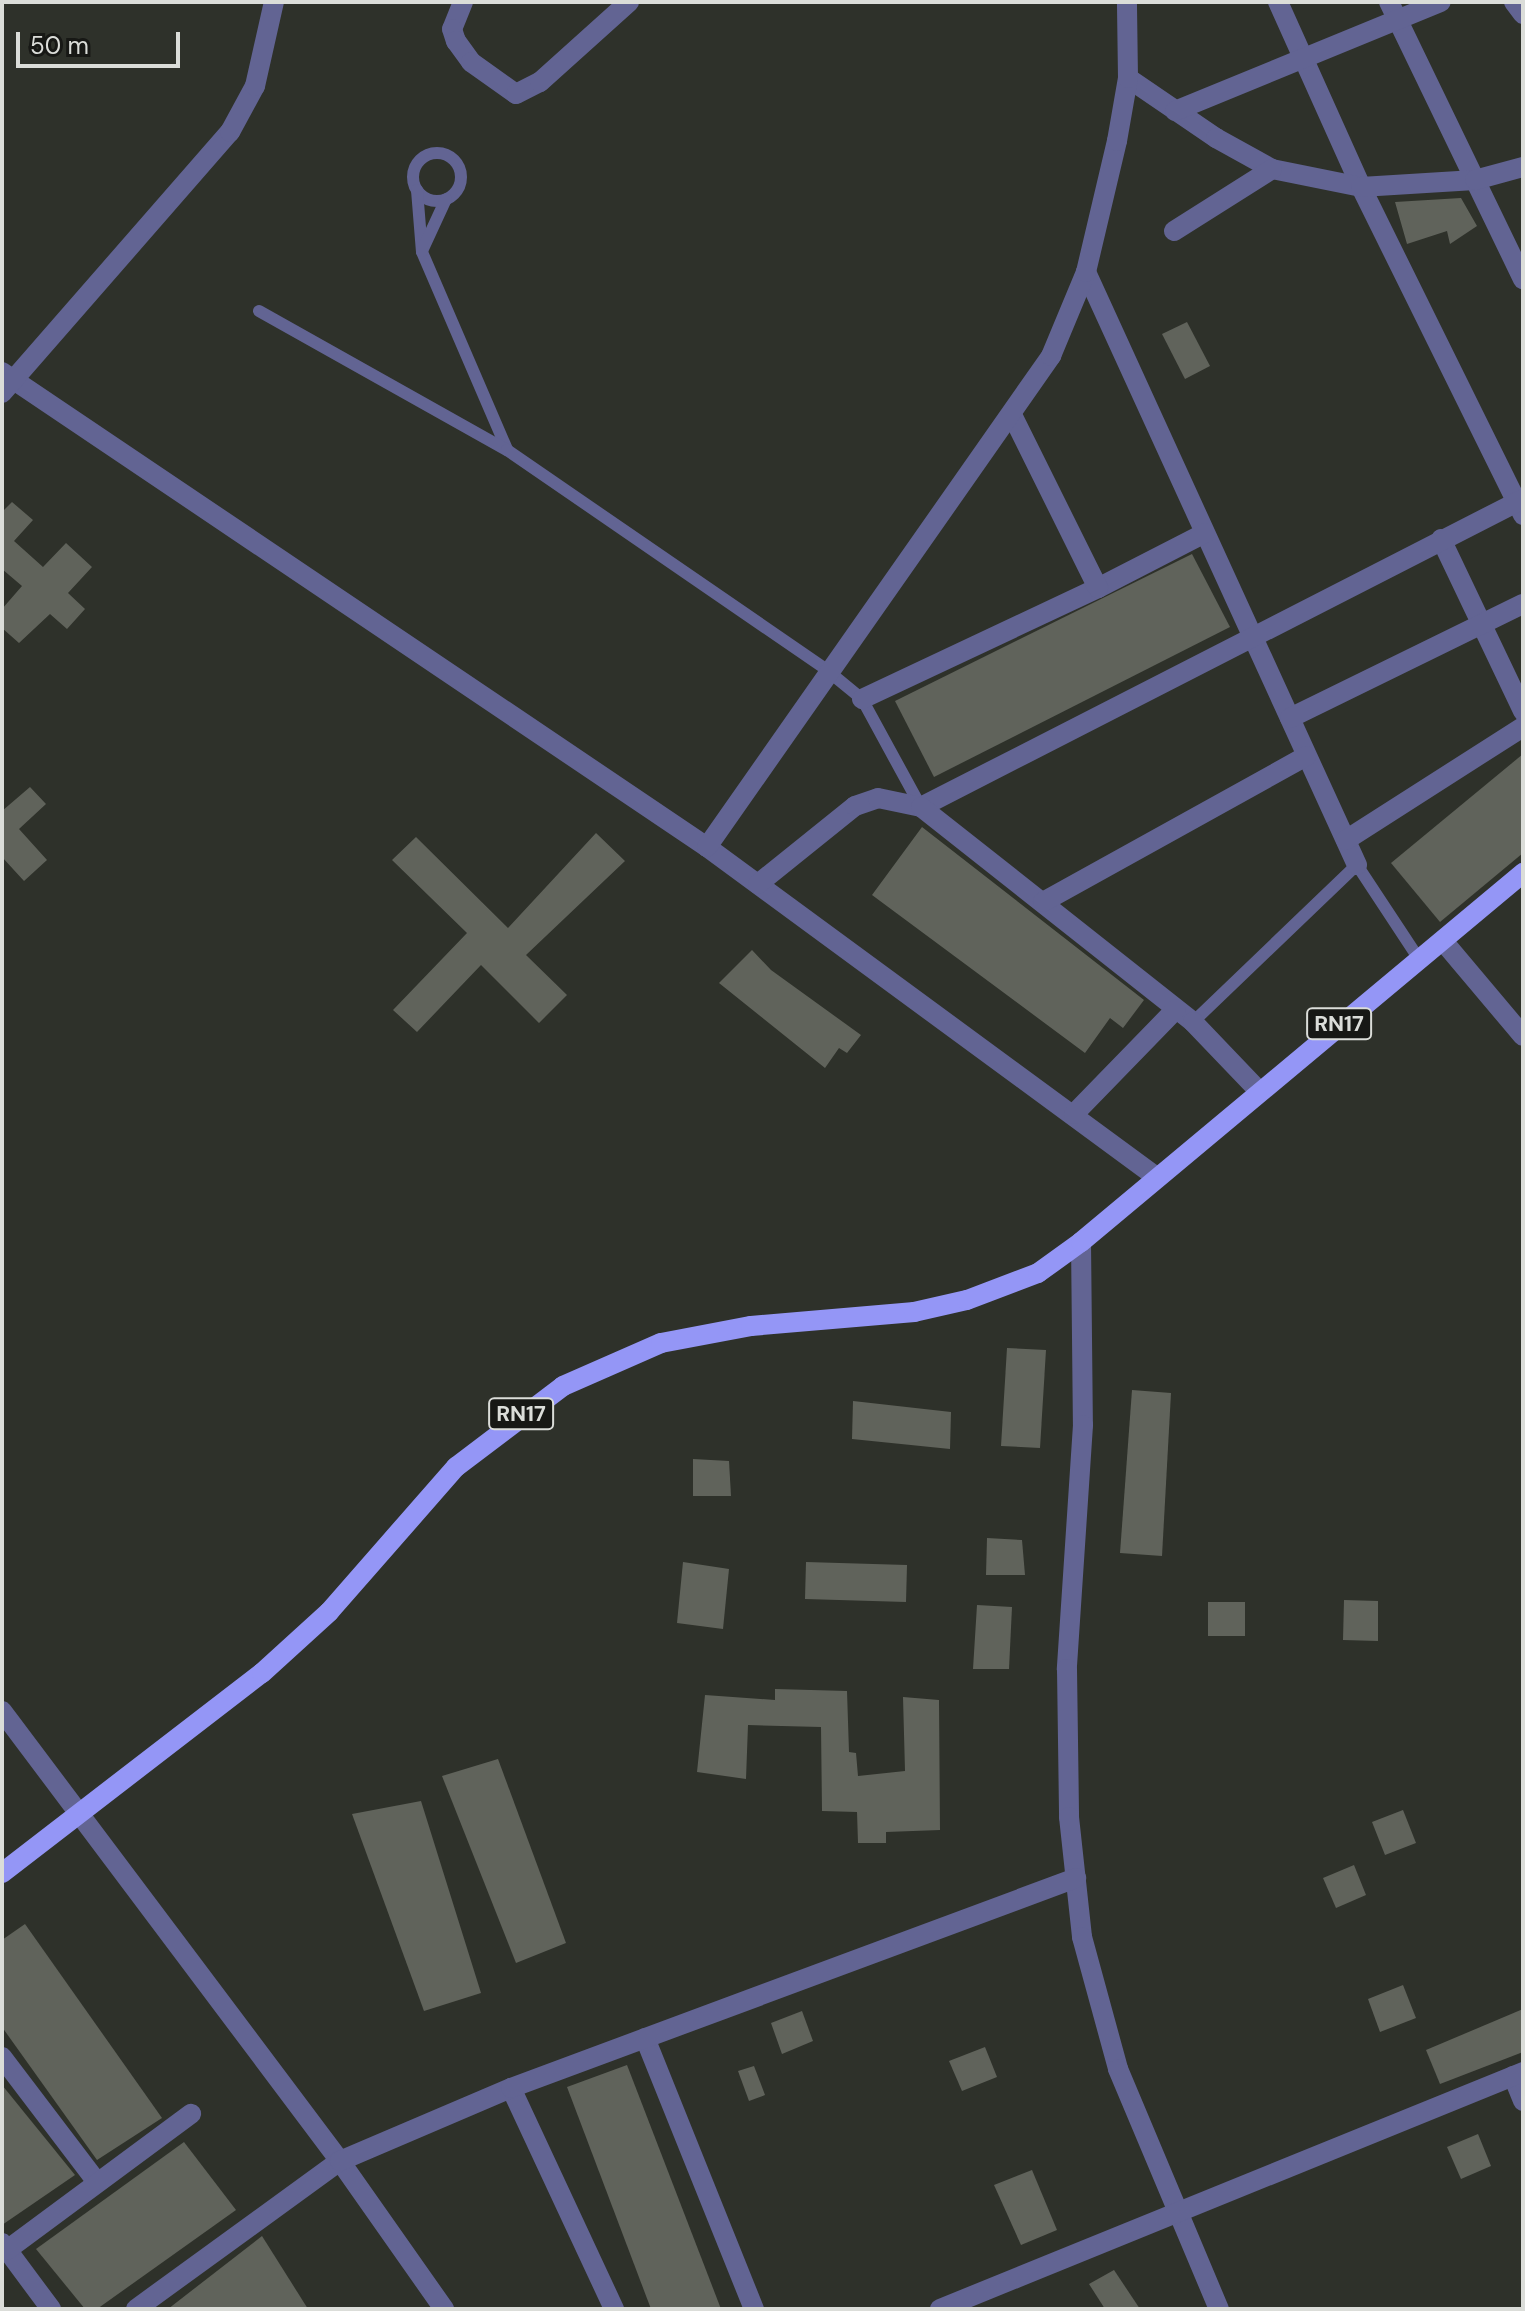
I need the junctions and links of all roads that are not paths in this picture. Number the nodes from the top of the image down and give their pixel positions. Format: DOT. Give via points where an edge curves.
graph roads {
  1 [pos="274,2"];
  2 [pos="463,2"];
  3 [pos="629,2"];
  4 [pos="1127,2"];
  5 [pos="1278,2"];
  6 [pos="1441,2"];
  7 [pos="1514,2"];
  8 [pos="1393,10"];
  9 [pos="1523,14"];
  10 [pos="1303,59"];
  11 [pos="1128,78"];
  12 [pos="1175,111"];
  13 [pos="1523,167"];
  14 [pos="1272,169"];
  15 [pos="1475,180"];
  16 [pos="1361,187"];
  17 [pos="417,190"];
  18 [pos="446,199"];
  19 [pos="1174,231"];
  20 [pos="422,252"];
  21 [pos="1086,272"];
  22 [pos="1523,279"];
  23 [pos="259,311"];
  24 [pos="6,383"];
  25 [pos="1012,415"];
  26 [pos="507,450"];
  27 [pos="1521,505"];
  28 [pos="1205,533"];
  29 [pos="1441,539"];
  30 [pos="1098,588"];
  31 [pos="1523,604"];
  32 [pos="1482,624"];
  33 [pos="1252,634"];
  34 [pos="828,671"];
  35 [pos="862,699"];
  36 [pos="1523,711"];
  37 [pos="1290,718"];
  38 [pos="1523,727"];
  39 [pos="1306,756"];
  40 [pos="921,807"];
  41 [pos="1346,840"];
  42 [pos="707,847"];
  43 [pos="1357,865"];
  44 [pos="1523,873"];
  45 [pos="758,884"];
  46 [pos="1043,902"];
  47 [pos="1443,941"];
  48 [pos="1419,959"];
  49 [pos="1176,1009"];
  50 [pos="1193,1022"];
  51 [pos="1523,1036"];
  52 [pos="1259,1091"];
  53 [pos="1074,1114"];
  54 [pos="1155,1176"];
  55 [pos="1081,1242"];
  56 [pos="2,1711"];
  57 [pos="78,1817"];
  58 [pos="2,1873"];
  59 [pos="1076,1878"];
  60 [pos="645,2038"];
  61 [pos="2,2057"];
  62 [pos="1518,2074"];
  63 [pos="511,2088"];
  64 [pos="1523,2101"];
  65 [pos="191,2114"];
  66 [pos="340,2161"];
  67 [pos="97,2182"];
  68 [pos="1178,2212"];
  69 [pos="4,2246"];
  70 [pos="51,2309"];
  71 [pos="136,2309"];
  72 [pos="444,2309"];
  73 [pos="614,2309"];
  74 [pos="754,2309"];
  75 [pos="940,2309"];
  76 [pos="1219,2309"];
  1 -- 24 [label="street" via="255,86 230,132"];
  2 -- 3 [label="street" via="452,29 456,41 471,62 516,94 534,88"];
  4 -- 11 [label="street"];
  5 -- 10 [label="street"];
  6 -- 8 [label="street"];
  7 -- 9 [label="street"];
  8 -- 10 [label="street"];
  8 -- 15 [label="street"];
  10 -- 12 [label="street"];
  10 -- 16 [label="street"];
  11 -- 12 [label="street"];
  11 -- 21 [label="street"];
  12 -- 14 [label="street"];
  13 -- 15 [label="street"];
  14 -- 16 [label="street"];
  14 -- 19 [label="street"];
  15 -- 16 [label="street"];
  15 -- 22 [label="street"];
  16 -- 27 [label="street"];
  17 -- 18 [label="lane" via="430,200"];
  17 -- 18 [label="lane" via="413,174 419,160 441,153 454,160 461,174 458,188"];
  17 -- 20 [label="lane"];
  18 -- 20 [label="lane"];
  20 -- 26 [label="lane"];
  21 -- 25 [label="street" via="1051,356"];
  21 -- 28 [label="street"];
  23 -- 26 [label="lane"];
  24 -- 42 [label="street"];
  25 -- 30 [label="street"];
  25 -- 34 [label="street"];
  26 -- 34 [label="lane"];
  27 -- 29 [label="street"];
  28 -- 30 [label="street"];
  28 -- 33 [label="street"];
  29 -- 32 [label="street"];
  29 -- 33 [label="street"];
  30 -- 35 [label="street"];
  31 -- 32 [label="street"];
  32 -- 36 [label="street"];
  32 -- 37 [label="street"];
  33 -- 37 [label="street"];
  33 -- 40 [label="street"];
  34 -- 35 [label="lane"];
  34 -- 42 [label="street"];
  35 -- 40 [label="lane"];
  37 -- 39 [label="street"];
  38 -- 41 [label="street"];
  39 -- 41 [label="street"];
  39 -- 46 [label="street"];
  40 -- 45 [label="street" via="878,798 855,806"];
  40 -- 46 [label="street"];
  41 -- 43 [label="street"];
  42 -- 45 [label="street"];
  43 -- 48 [label="lane"];
  43 -- 50 [label="lane"];
  44 -- 47 [label="main road, RN17"];
  45 -- 53 [label="street"];
  46 -- 49 [label="street"];
  47 -- 48 [label="main road, RN17"];
  47 -- 51 [label="street"];
  48 -- 52 [label="main road, RN17"];
  49 -- 50 [label="street"];
  49 -- 53 [label="street"];
  50 -- 52 [label="street"];
  52 -- 54 [label="main road, RN17"];
  53 -- 54 [label="street"];
  54 -- 55 [label="main road, RN17"];
  55 -- 57 [label="main road, RN17" via="1018,1283 954,1304 690,1336 616,1359 574,1380 507,1424 456,1467 329,1612 262,1673"];
  55 -- 59 [label="street" via="1083,1425 1067,1669 1069,1817"];
  56 -- 57 [label="street"];
  57 -- 58 [label="main road, RN17"];
  57 -- 66 [label="street"];
  59 -- 60 [label="street"];
  59 -- 68 [label="street" via="1082,1937 1118,2069"];
  60 -- 63 [label="street"];
  60 -- 74 [label="street"];
  61 -- 67 [label="street"];
  62 -- 64 [label="street"];
  62 -- 68 [label="street"];
  63 -- 66 [label="street"];
  63 -- 73 [label="street"];
  65 -- 67 [label="street"];
  66 -- 71 [label="street"];
  66 -- 72 [label="street"];
  67 -- 69 [label="street"];
  68 -- 75 [label="street"];
  68 -- 76 [label="street"];
  69 -- 70 [label="street"];
}
